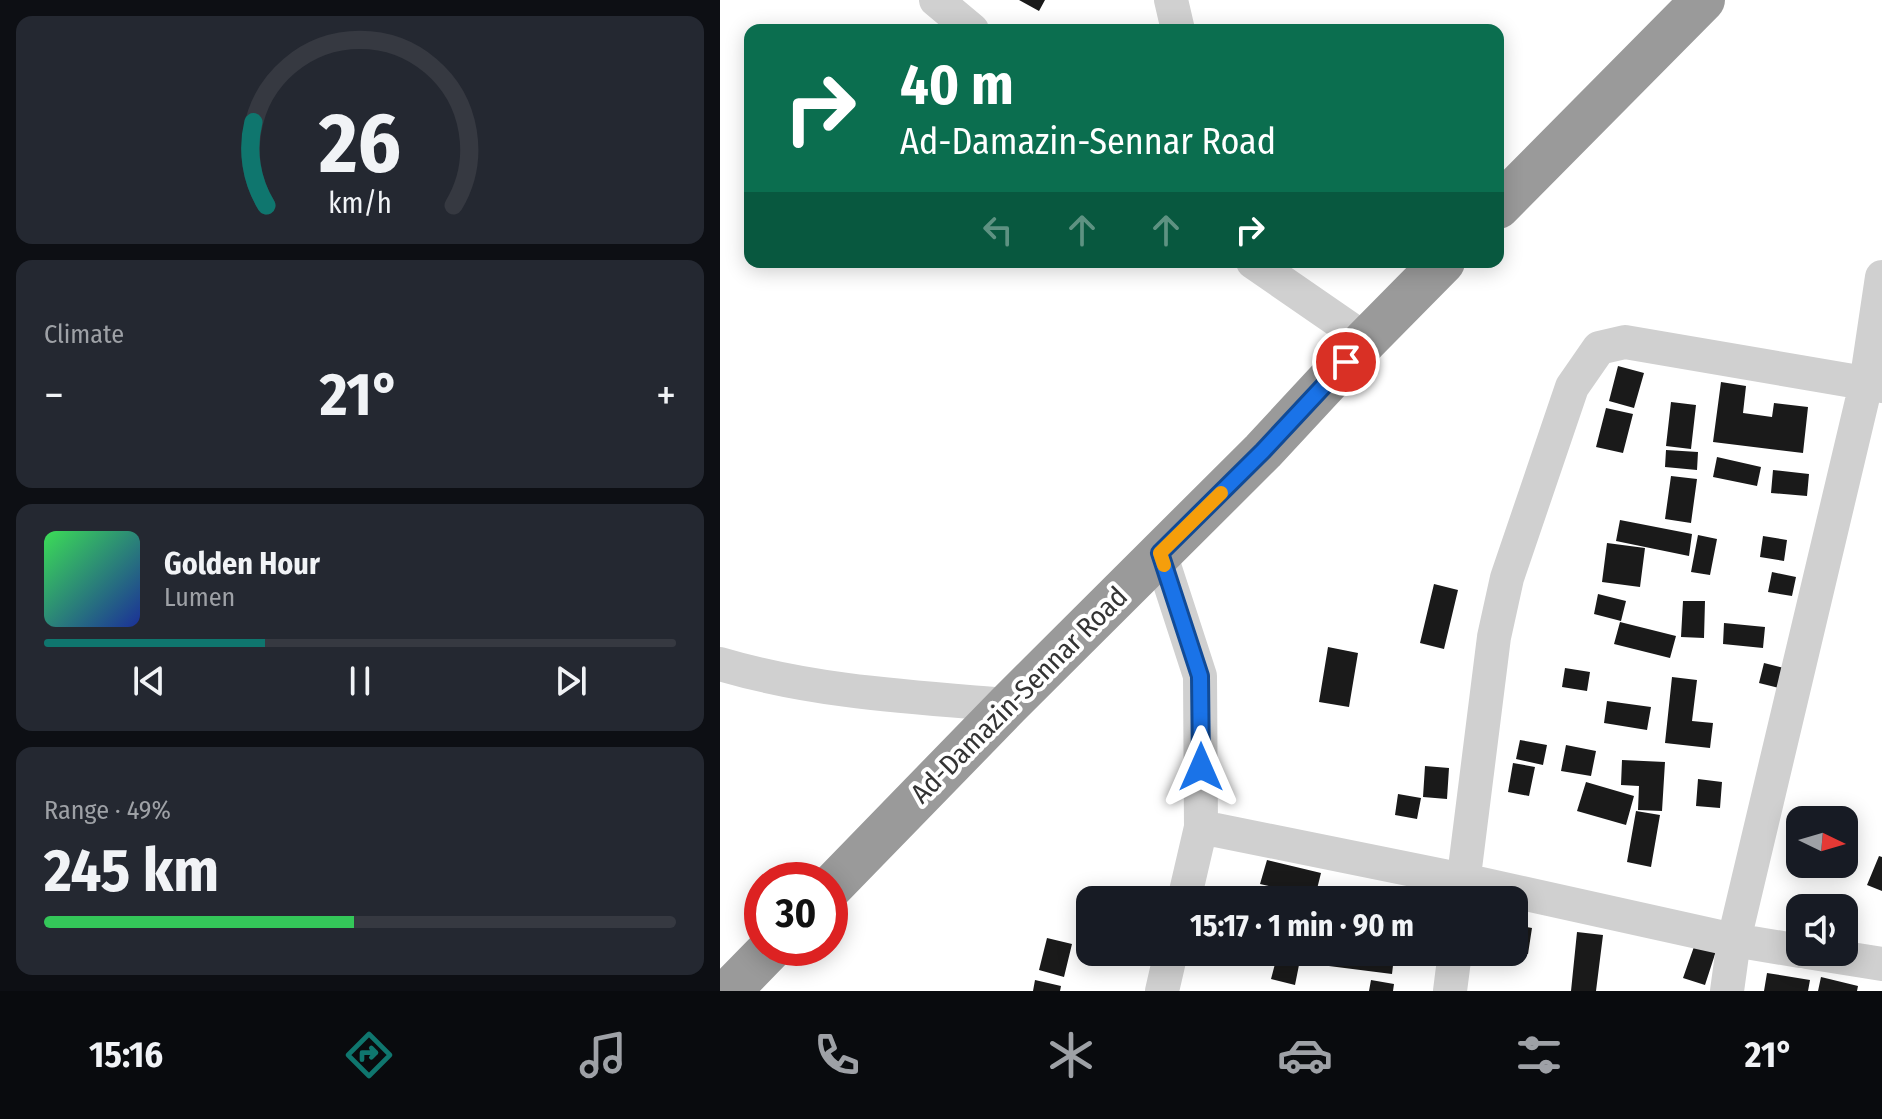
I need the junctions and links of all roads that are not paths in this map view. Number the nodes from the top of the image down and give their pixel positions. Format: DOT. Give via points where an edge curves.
graph roads {
  1 [pos="936,0"];
  2 [pos="1171,0"];
  3 [pos="1703,0"];
  4 [pos="965,24"];
  5 [pos="1177,24"];
  6 [pos="1504,201"];
  7 [pos="1262,268"];
  8 [pos="1437,268"];
  9 [pos="1882,277"];
  10 [pos="1366,340"];
  11 [pos="1874,385"];
  12 [pos="1160,553"];
  13 [pos="720,664"];
  14 [pos="1008,705"];
  15 [pos="1201,827"];
  16 [pos="848,869"];
  17 [pos="1187,886"];
  18 [pos="1445,886"];
  19 [pos="1463,886"];
  20 [pos="1528,902"];
  21 [pos="1734,940"];
  22 [pos="1786,949"];
  23 [pos="1858,960"];
  24 [pos="1882,964"];
  25 [pos="753,966"];
  26 [pos="1168,966"];
  27 [pos="1453,966"];
  28 [pos="729,991"];
  29 [pos="1162,991"];
  30 [pos="1450,991"];
  31 [pos="1727,991"];
  1 -- 4 [label="street"];
  2 -- 5 [label="street"];
  3 -- 6 [label="highway"];
  7 -- 10 [label="street"];
  8 -- 10 [label="highway, Ad-Damazin-Sennar Road"];
  9 -- 11 [label="street"];
  10 -- 12 [label="highway, Ad-Damazin-Sennar Road"];
  11 -- 19 [label="street" via="1625,342 1599,348 1572,387 1507,578 1494,637"];
  11 -- 21 [label="street"];
  12 -- 14 [label="highway, Ad-Damazin-Sennar Road"];
  12 -- 15 [label="street" via="1200,676"];
  13 -- 14 [label="street" via="822,688"];
  14 -- 16 [label="highway, Ad-Damazin-Sennar Road"];
  15 -- 17 [label="street"];
  15 -- 18 [label="street"];
  20 -- 21 [label="street"];
  21 -- 22 [label="street"];
  21 -- 31 [label="street"];
  23 -- 24 [label="street"];
  25 -- 28 [label="highway"];
  26 -- 29 [label="street"];
  27 -- 30 [label="street"];
}
